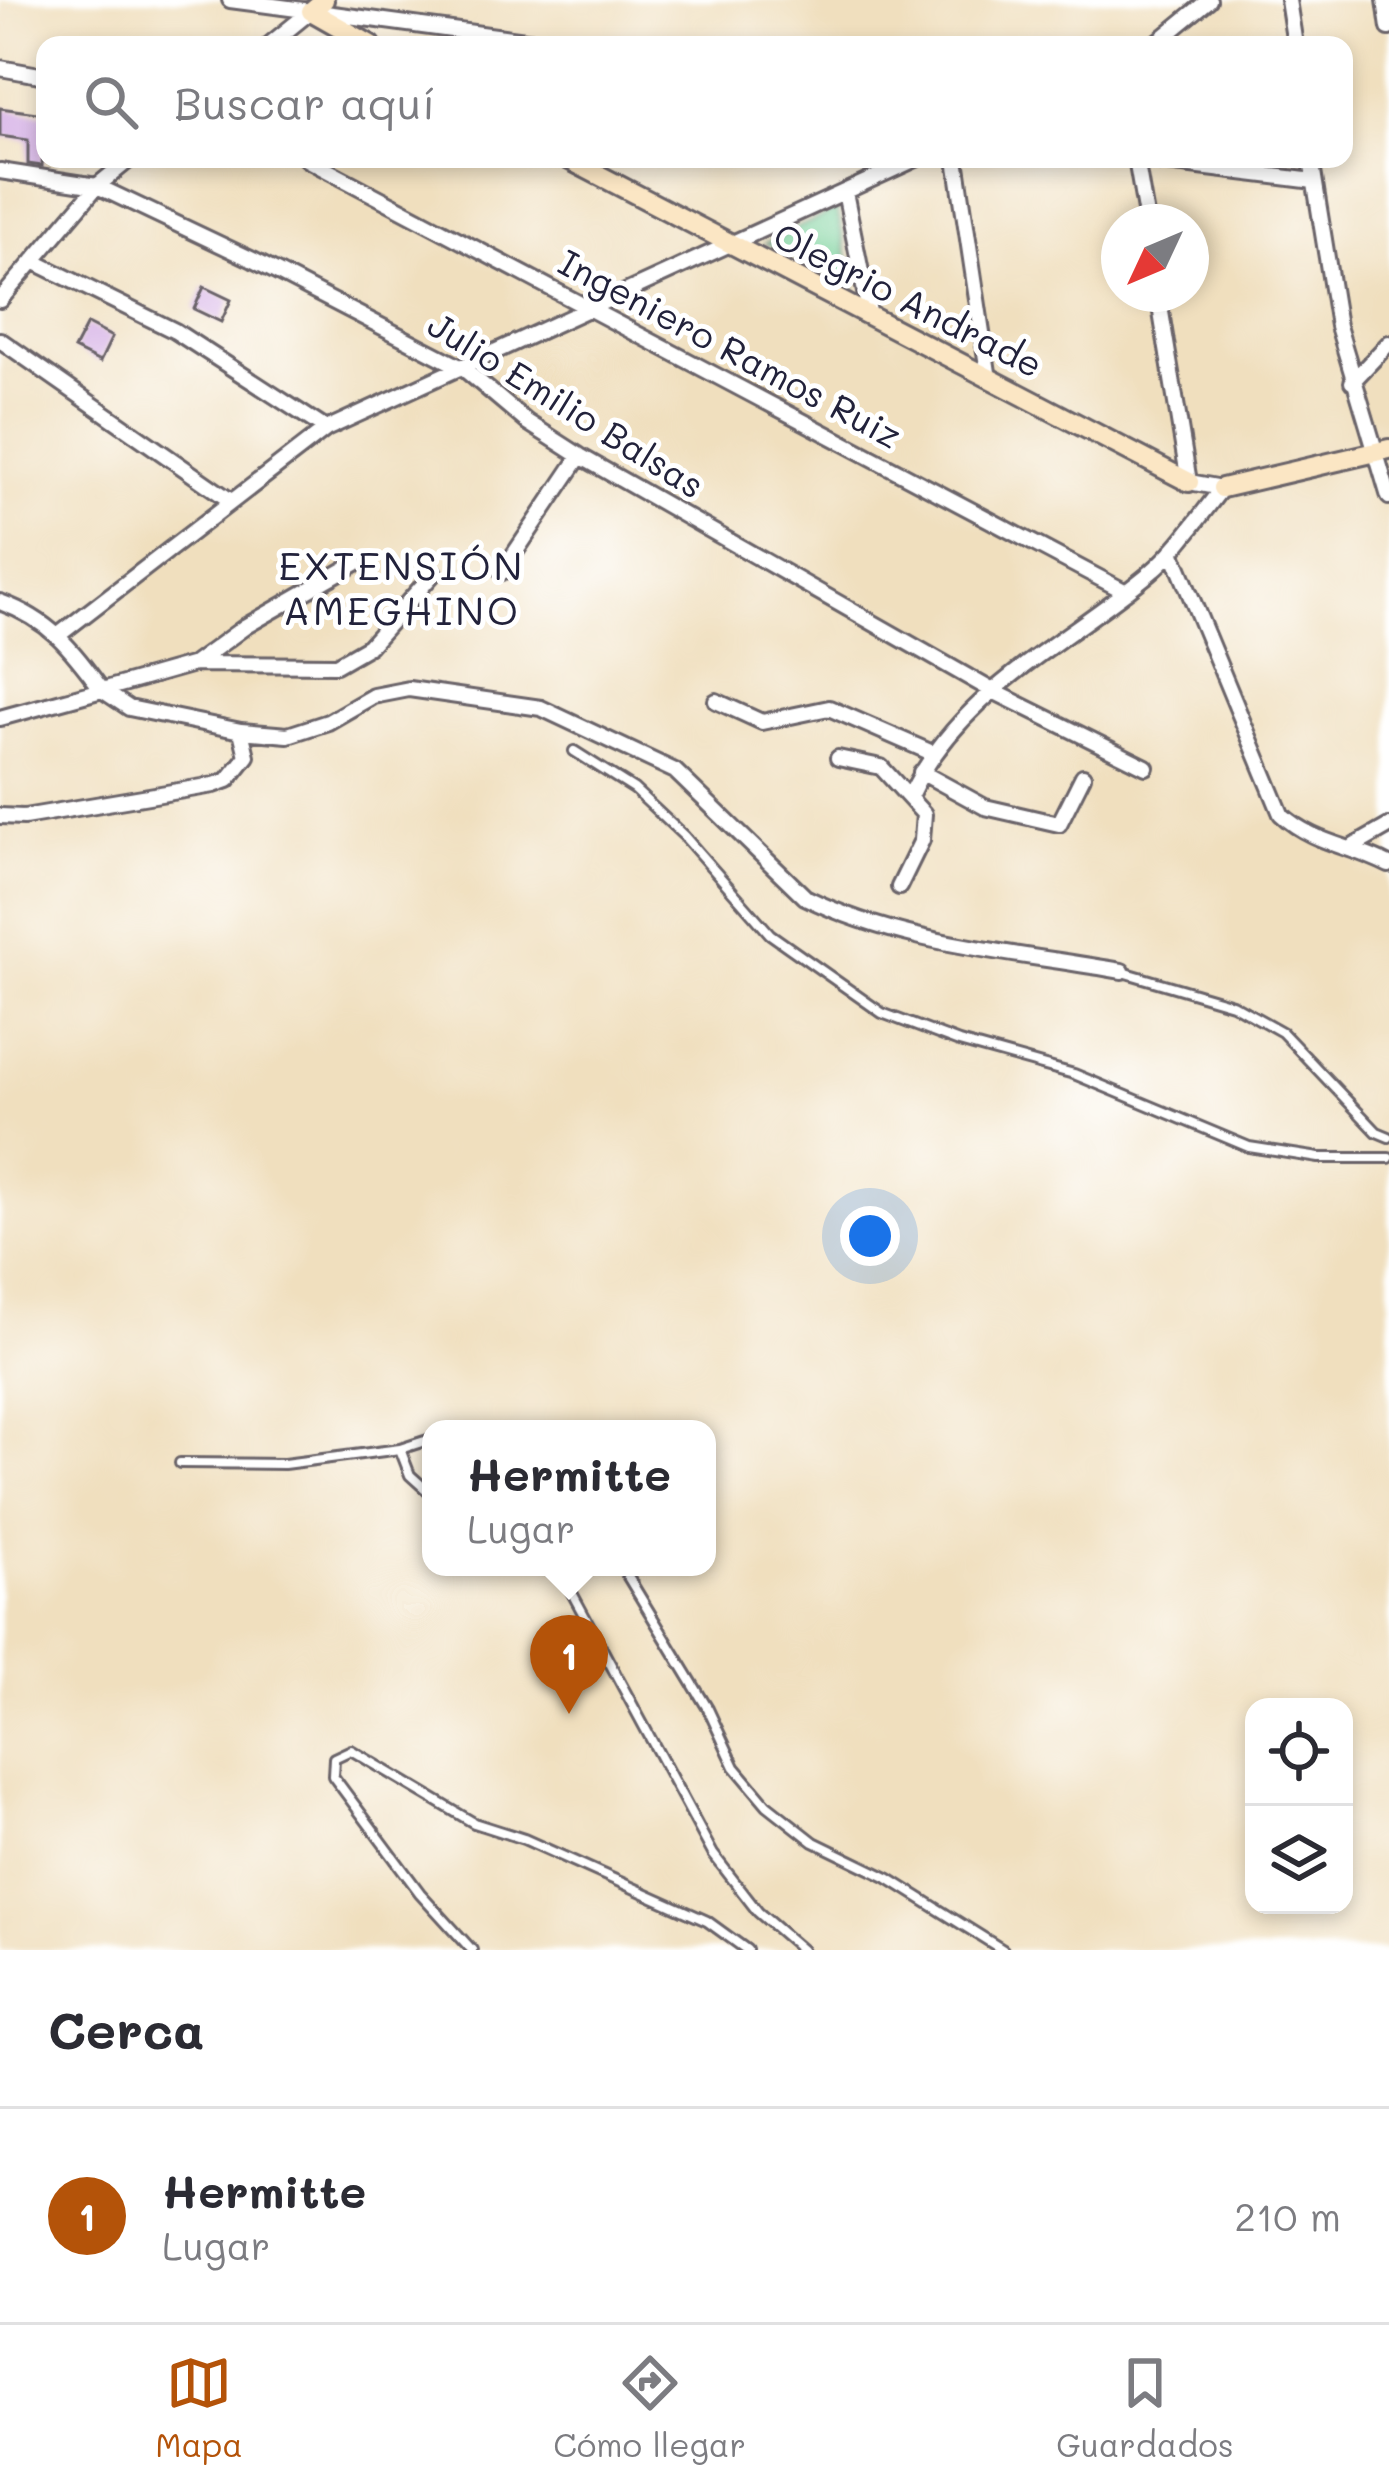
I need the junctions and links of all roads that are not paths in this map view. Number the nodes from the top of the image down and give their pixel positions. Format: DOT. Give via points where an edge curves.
graph roads {
  1 [pos="230,0"];
  2 [pos="1209,0"];
  3 [pos="1288,0"];
  4 [pos="1385,0"];
  5 [pos="318,5"];
  6 [pos="1389,28"];
  7 [pos="280,36"];
  8 [pos="359,36"];
  9 [pos="508,36"];
  10 [pos="1170,36"];
  11 [pos="1294,36"];
  12 [pos="0,68"];
  13 [pos="36,74"];
  14 [pos="119,168"];
  15 [pos="323,168"];
  16 [pos="591,168"];
  17 [pos="897,168"];
  18 [pos="957,168"];
  19 [pos="1137,168"];
  20 [pos="1213,168"];
  21 [pos="1312,168"];
  22 [pos="0,171"];
  23 [pos="1314,181"];
  24 [pos="97,186"];
  25 [pos="845,192"];
  26 [pos="1144,204"];
  27 [pos="731,245"];
  28 [pos="33,261"];
  29 [pos="0,300"];
  30 [pos="590,310"];
  31 [pos="1161,312"];
  32 [pos="870,317"];
  33 [pos="0,340"];
  34 [pos="1389,343"];
  35 [pos="464,369"];
  36 [pos="988,380"];
  37 [pos="1352,382"];
  38 [pos="326,429"];
  39 [pos="1384,449"];
  40 [pos="580,455"];
  41 [pos="1189,482"];
  42 [pos="1222,488"];
  43 [pos="1389,497"];
  44 [pos="231,501"];
  45 [pos="1172,551"];
  46 [pos="356,563"];
  47 [pos="502,572"];
  48 [pos="434,574"];
  49 [pos="0,589"];
  50 [pos="1126,592"];
  51 [pos="5,604"];
  52 [pos="60,634"];
  53 [pos="194,664"];
  54 [pos="102,690"];
  55 [pos="993,691"];
  56 [pos="716,701"];
  57 [pos="0,718"];
  58 [pos="241,731"];
  59 [pos="574,751"];
  60 [pos="930,752"];
  61 [pos="838,758"];
  62 [pos="1146,767"];
  63 [pos="921,772"];
  64 [pos="1083,776"];
  65 [pos="910,796"];
  66 [pos="0,816"];
  67 [pos="1389,826"];
  68 [pos="1354,846"];
  69 [pos="1389,865"];
  70 [pos="899,887"];
  71 [pos="1122,971"];
  72 [pos="1389,1137"];
  73 [pos="1389,1158"];
  74 [pos="422,1442"];
  75 [pos="400,1449"];
  76 [pos="180,1463"];
  77 [pos="422,1486"];
  78 [pos="563,1576"];
  79 [pos="627,1576"];
  80 [pos="472,1950"];
  81 [pos="747,1950"];
  82 [pos="802,1950"];
  83 [pos="1003,1950"];
  1 -- 5 [label="street"];
  2 -- 10 [label="street"];
  3 -- 11 [label="street"];
  4 -- 6 [label="street"];
  5 -- 7 [label="street"];
  5 -- 8 [label="street"];
  5 -- 9 [label="street"];
  12 -- 13 [label="street"];
  14 -- 24 [label="street"];
  15 -- 30 [label="street, Ingeniero Ramos Ruiz"];
  16 -- 27 [label="street, Olegrio Andrade"];
  17 -- 25 [label="street"];
  18 -- 36 [label="street"];
  19 -- 26 [label="street"];
  20 -- 23 [label="street"];
  21 -- 23 [label="street"];
  22 -- 24 [label="street, Julio Emilio Balsas"];
  23 -- 37 [label="street"];
  24 -- 28 [label="street"];
  24 -- 35 [label="street, Julio Emilio Balsas"];
  25 -- 27 [label="street"];
  25 -- 32 [label="street"];
  27 -- 30 [label="street"];
  27 -- 32 [label="street, Olegrio Andrade"];
  28 -- 29 [label="street"];
  28 -- 38 [label="street" via="158,321"];
  30 -- 35 [label="street"];
  30 -- 50 [label="street, Ingeniero Ramos Ruiz"];
  31 -- 41 [label="street"];
  32 -- 36 [label="street, Olegrio Andrade"];
  33 -- 44 [label="street"];
  34 -- 37 [label="street"];
  35 -- 38 [label="street"];
  35 -- 40 [label="street, Julio Emilio Balsas"];
  36 -- 41 [label="street, Olegrio Andrade"];
  37 -- 39 [label="street"];
  38 -- 44 [label="street"];
  39 -- 42 [label="street"];
  39 -- 43 [label="street"];
  40 -- 47 [label="street"];
  40 -- 55 [label="street, Julio Emilio Balsas"];
  41 -- 42 [label="street, Olegrio Andrade"];
  42 -- 45 [label="street"];
  44 -- 52 [label="street"];
  45 -- 50 [label="street"];
  45 -- 68 [label="street" via="1281,814 1301,833"];
  46 -- 53 [label="street"];
  48 -- 53 [label="street" via="369,646 336,665"];
  49 -- 51 [label="street"];
  50 -- 55 [label="street"];
  51 -- 52 [label="street"];
  52 -- 54 [label="street"];
  53 -- 54 [label="street"];
  54 -- 57 [label="street"];
  54 -- 58 [label="street" via="129,707"];
  55 -- 60 [label="street"];
  55 -- 62 [label="street, Julio Emilio Balsas"];
  56 -- 60 [label="street" via="762,722 829,708"];
  58 -- 66 [label="street" via="247,756 214,785"];
  58 -- 71 [label="street" via="288,735 409,689 541,708 675,772 805,897 830,909 920,940"];
  59 -- 73 [label="lane" via="634,789 770,934 882,1012 1074,1074 1249,1147"];
  60 -- 63 [label="street"];
  61 -- 65 [label="street" via="881,767"];
  63 -- 64 [label="street" via="985,807 1059,824"];
  63 -- 65 [label="street"];
  65 -- 70 [label="street" via="925,824"];
  67 -- 68 [label="street"];
  68 -- 69 [label="street"];
  71 -- 72 [label="lane" via="1232,1004 1282,1032"];
  74 -- 75 [label="lane"];
  75 -- 76 [label="lane" via="284,1464"];
  75 -- 77 [label="lane"];
  78 -- 82 [label="lane" via="712,1854 758,1912"];
  79 -- 83 [label="lane" via="735,1767 767,1805 814,1842"];
  80 -- 81 [label="lane" via="333,1776 334,1758 351,1750 474,1823 707,1921"];
}
